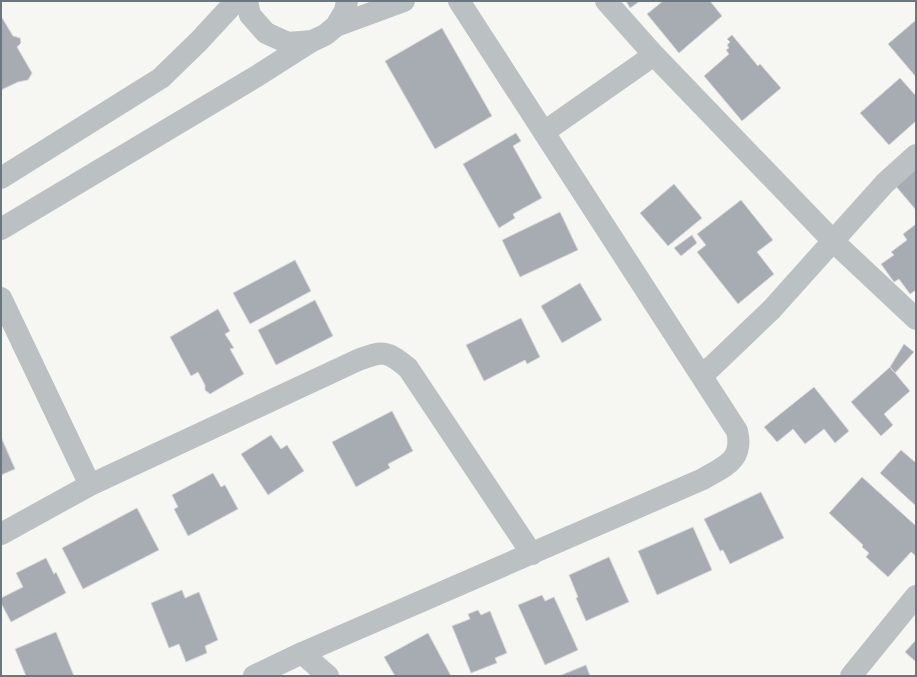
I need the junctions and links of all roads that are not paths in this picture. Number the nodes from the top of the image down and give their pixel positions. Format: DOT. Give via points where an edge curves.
graph roads {
  1 [pos="236,1"];
  2 [pos="247,1"];
  3 [pos="348,1"];
  4 [pos="404,1"];
  5 [pos="459,1"];
  6 [pos="606,1"];
  7 [pos="336,26"];
  8 [pos="312,41"];
  9 [pos="654,55"];
  10 [pos="544,132"];
  11 [pos="916,155"];
  12 [pos="1,178"];
  13 [pos="1,229"];
  14 [pos="833,241"];
  15 [pos="1,298"];
  16 [pos="916,319"];
  17 [pos="702,376"];
  18 [pos="90,484"];
  19 [pos="1,534"];
  20 [pos="532,554"];
  21 [pos="916,596"];
  22 [pos="302,653"];
  23 [pos="254,676"];
  24 [pos="328,676"];
  25 [pos="851,676"];
  1 -- 12 [label="street" via="161,78"];
  2 -- 8 [label="street" via="250,15 266,33 288,43"];
  3 -- 7 [label="street"];
  4 -- 7 [label="street"];
  5 -- 10 [label="street"];
  6 -- 9 [label="street"];
  7 -- 8 [label="street"];
  8 -- 13 [label="street"];
  9 -- 10 [label="street"];
  9 -- 14 [label="street"];
  10 -- 17 [label="street"];
  11 -- 14 [label="street" via="885,183"];
  14 -- 16 [label="street"];
  14 -- 17 [label="street" via="772,309"];
  15 -- 18 [label="street"];
  17 -- 20 [label="street" via="737,431 739,451 728,464 703,479"];
  18 -- 19 [label="street"];
  18 -- 20 [label="street" via="358,360 384,353 395,357 408,368"];
  20 -- 22 [label="street"];
  21 -- 25 [label="street"];
  22 -- 23 [label="street"];
  22 -- 24 [label="street"];
}
